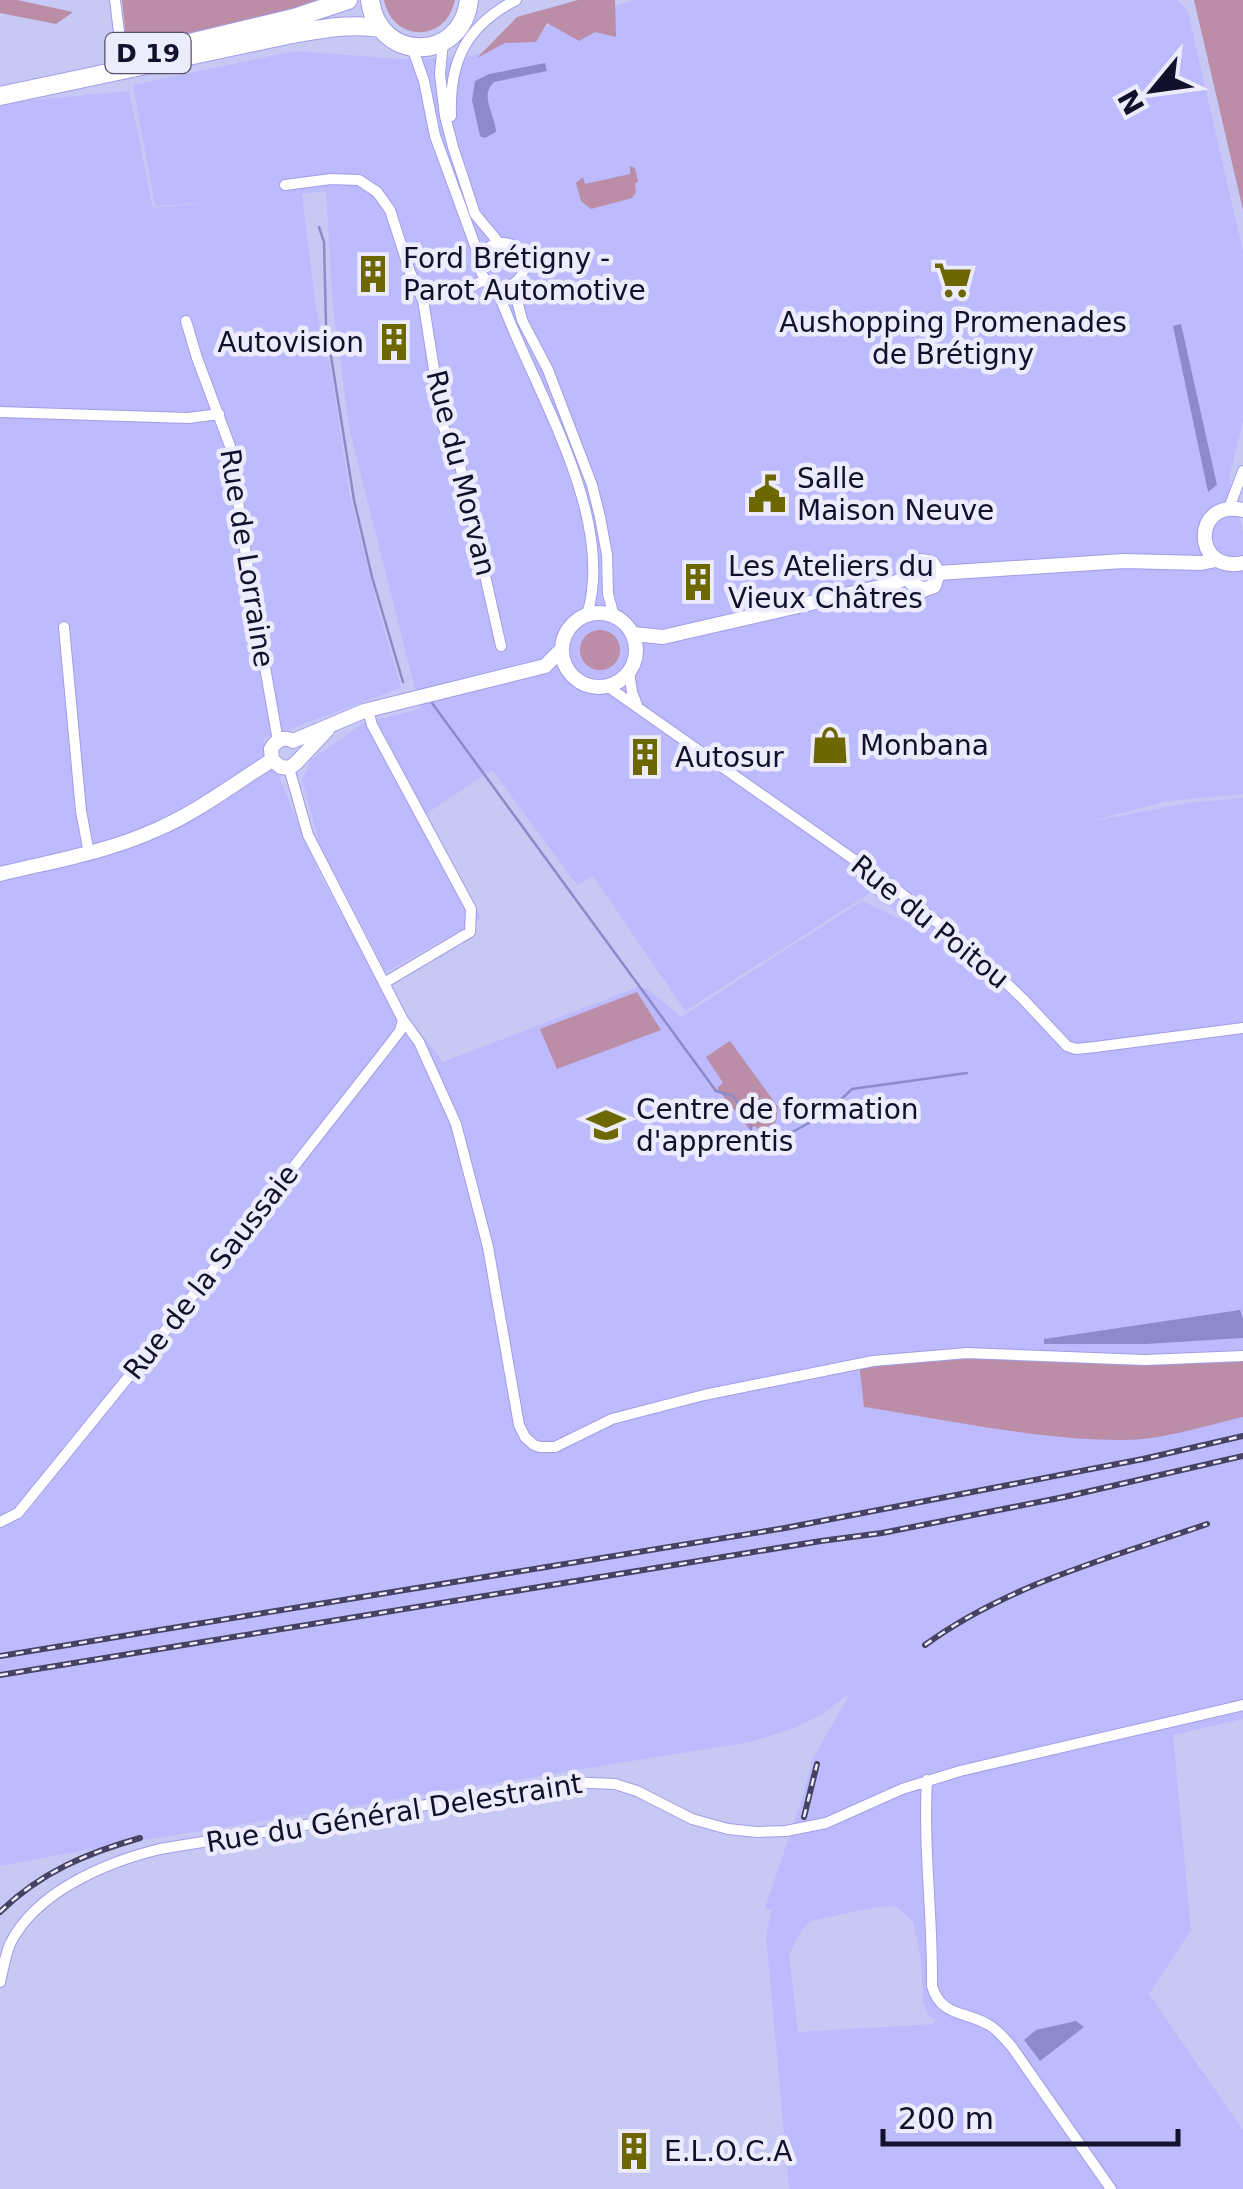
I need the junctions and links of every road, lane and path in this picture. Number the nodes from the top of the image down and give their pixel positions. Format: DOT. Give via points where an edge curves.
graph roads {
  1 [pos="115,0"];
  2 [pos="348,0"];
  3 [pos="370,0"];
  4 [pos="516,0"];
  5 [pos="471,3"];
  6 [pos="380,28"];
  7 [pos="118,32"];
  8 [pos="443,42"];
  9 [pos="412,47"];
  10 [pos="0,84"];
  11 [pos="0,96"];
  12 [pos="453,148"];
  13 [pos="286,185"];
  14 [pos="499,243"];
  15 [pos="480,261"];
  16 [pos="485,280"];
  17 [pos="512,284"];
  18 [pos="496,286"];
  19 [pos="456,288"];
  20 [pos="423,300"];
  21 [pos="186,321"];
  22 [pos="0,412"];
  23 [pos="219,414"];
  24 [pos="1243,471"];
  25 [pos="1236,509"];
  26 [pos="1204,535"];
  27 [pos="1216,560"];
  28 [pos="1170,561"];
  29 [pos="1243,562"];
  30 [pos="587,615"];
  31 [pos="614,616"];
  32 [pos="64,627"];
  33 [pos="633,634"];
  34 [pos="663,637"];
  35 [pos="501,646"];
  36 [pos="562,648"];
  37 [pos="636,652"];
  38 [pos="545,666"];
  39 [pos="570,672"];
  40 [pos="629,672"];
  41 [pos="607,686"];
  42 [pos="638,706"];
  43 [pos="368,710"];
  44 [pos="334,722"];
  45 [pos="286,741"];
  46 [pos="272,760"];
  47 [pos="294,762"];
  48 [pos="88,853"];
  49 [pos="0,874"];
  50 [pos="384,983"];
  51 [pos="403,1020"];
  52 [pos="1243,1028"];
  53 [pos="1243,1356"];
  54 [pos="6,1520"];
  55 [pos="1243,1705"];
  56 [pos="927,1780"];
  57 [pos="0,1982"];
  58 [pos="1111,2189"];
  1 -- 7 [label="street"];
  2 -- 10 [label="main road, D 19"];
  3 -- 6 [label="main road"];
  4 -- 12 [label="street" via="465,42 452,74"];
  5 -- 8 [label="main road"];
  6 -- 9 [label="main road"];
  6 -- 11 [label="main road, D 19" via="336,26"];
  8 -- 9 [label="main road"];
  8 -- 12 [label="street" via="440,74"];
  9 -- 15 [label="street" via="435,136"];
  12 -- 14 [label="street" via="475,214"];
  13 -- 20 [label="street, Rue du Morvan" via="348,179 377,192"];
  14 -- 15 [label="street"];
  14 -- 17 [label="street" via="514,246 522,257 523,270"];
  15 -- 16 [label="street"];
  15 -- 19 [label="street"];
  16 -- 18 [label="street"];
  16 -- 19 [label="street"];
  17 -- 18 [label="street"];
  17 -- 31 [label="street" via="592,485"];
  18 -- 30 [label="street" via="580,492 593,558"];
  19 -- 20 [label="street"];
  20 -- 35 [label="street, Rue du Morvan" via="444,426 460,465"];
  21 -- 23 [label="street, Rue de Lorraine"];
  22 -- 23 [label="street"];
  23 -- 45 [label="street, Rue de Lorraine"];
  24 -- 25 [label="street"];
  25 -- 26 [label="street" via="1214,514"];
  26 -- 27 [label="street"];
  26 -- 28 [label="street" via="1189,554"];
  27 -- 28 [label="street"];
  27 -- 29 [label="street"];
  28 -- 34 [label="street" via="938,573 934,586 923,590 910,577"];
  30 -- 31 [label="street"];
  30 -- 36 [label="street" via="574,622"];
  31 -- 33 [label="street"];
  32 -- 48 [label="street"];
  33 -- 34 [label="street"];
  33 -- 37 [label="street"];
  34 -- 37 [label="street"];
  36 -- 38 [label="street"];
  36 -- 39 [label="street"];
  37 -- 40 [label="street"];
  38 -- 39 [label="street"];
  38 -- 43 [label="street"];
  39 -- 41 [label="street" via="586,685"];
  40 -- 41 [label="street"];
  40 -- 42 [label="street"];
  41 -- 42 [label="street, Rue du Poitou"];
  42 -- 52 [label="street, Rue du Poitou" via="893,887 1024,999 1067,1046"];
  43 -- 44 [label="street"];
  43 -- 50 [label="street" via="472,918 470,932"];
  44 -- 45 [label="street"];
  44 -- 47 [label="street"];
  45 -- 46 [label="street" via="271,749"];
  45 -- 47 [label="street" via="298,746"];
  46 -- 47 [label="street" via="281,768"];
  46 -- 48 [label="street" via="161,828"];
  47 -- 50 [label="street" via="308,836"];
  48 -- 49 [label="street"];
  50 -- 51 [label="street"];
  51 -- 53 [label="street" via="456,1124 488,1248 520,1425 540,1448 612,1419 873,1361 966,1353 1145,1360"];
  51 -- 54 [label="street, Rue de la Saussaie" via="184,1306"];
  55 -- 56 [label="street, Rue du Général Delestraint"];
  56 -- 57 [label="street, Rue du Général Delestraint" via="836,1820 786,1831 728,1829 615,1784 565,1782 160,1849 118,1860 50,1899 10,1945"];
  56 -- 58 [label="street" via="934,1994 942,2005 1000,2034"];
}
